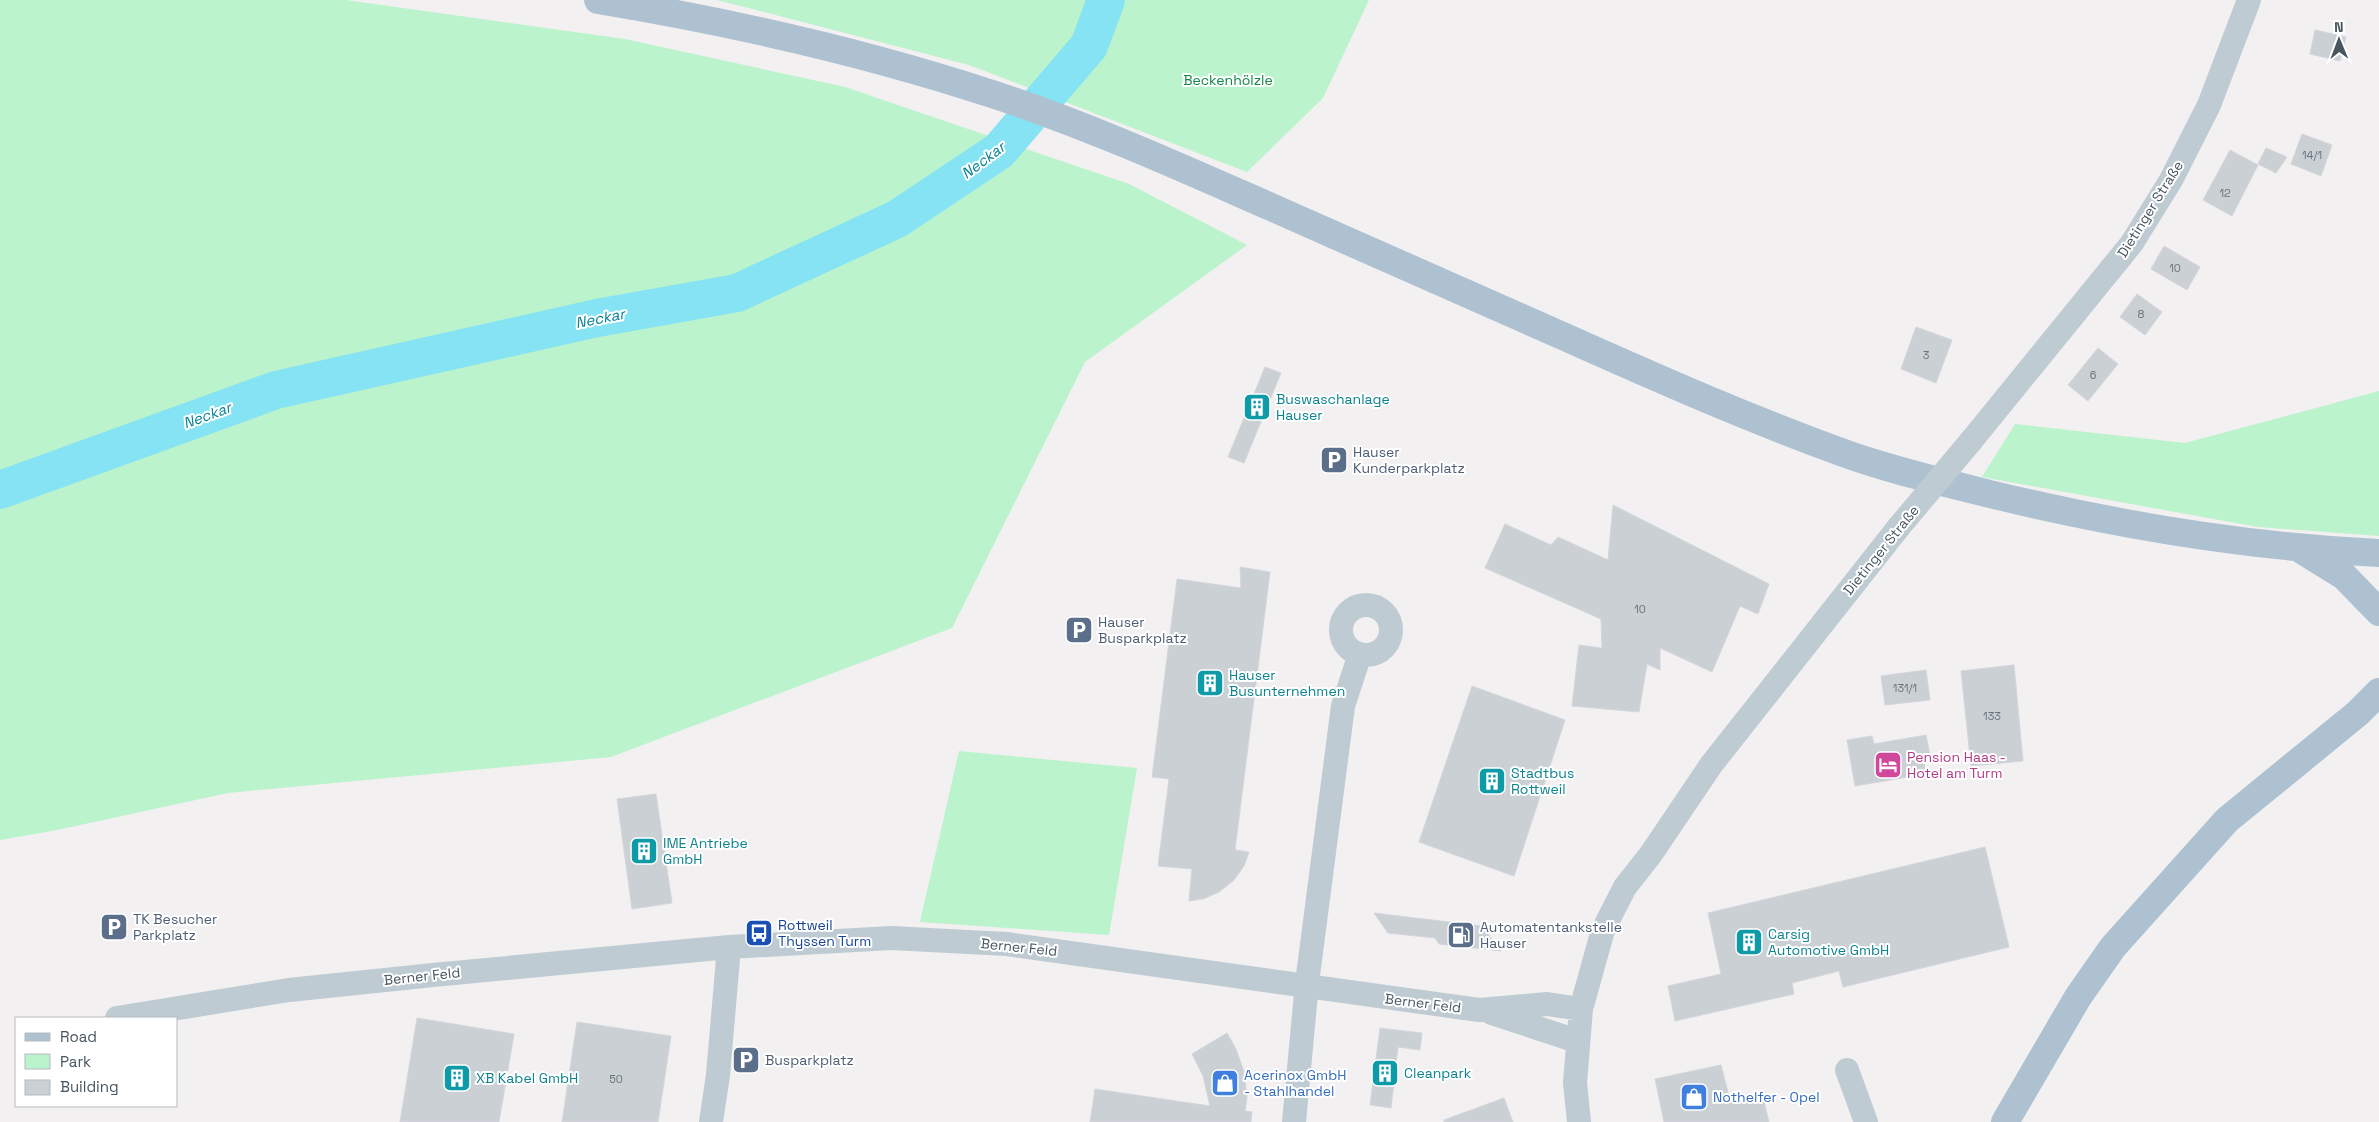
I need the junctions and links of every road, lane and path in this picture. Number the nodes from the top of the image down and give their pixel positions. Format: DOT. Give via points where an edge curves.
graph roads {
  1 [pos="598,0"];
  2 [pos="2249,0"];
  3 [pos="2301,549"];
  4 [pos="2379,553"];
  5 [pos="2379,612"];
  6 [pos="1360,654"];
  7 [pos="2379,692"];
  8 [pos="729,947"];
  9 [pos="1307,988"];
  10 [pos="1581,1009"];
  11 [pos="1480,1010"];
  12 [pos="123,1017"];
  13 [pos="1577,1040"];
  14 [pos="1846,1070"];
  15 [pos="711,1122"];
  16 [pos="1294,1122"];
  17 [pos="1579,1122"];
  18 [pos="1866,1122"];
  19 [pos="2005,1122"];
  1 -- 3 [label="main road" via="743,28 902,66 994,94 1221,185 1732,410 1857,457 1971,489 2136,526"];
  2 -- 10 [label="street, Dietinger Straße, bridge" via="2209,105 2171,180 2137,235 1898,528 1712,765 1625,887 1602,930"];
  3 -- 4 [label="main road"];
  3 -- 5 [label="main road" via="2344,576"];
  6 -- 9 [label="street" via="1343,706"];
  7 -- 19 [label="main road" via="2358,713 2227,820 2113,947 2078,997"];
  8 -- 9 [label="street, Berner Feld" via="891,938 1007,944 1196,969"];
  8 -- 12 [label="street, Berner Feld" via="289,990"];
  8 -- 15 [label="street"];
  9 -- 11 [label="street, Berner Feld"];
  9 -- 16 [label="street"];
  10 -- 11 [label="street, Berner Feld" via="1547,1004"];
  10 -- 13 [label="street, Dietinger Straße"];
  11 -- 13 [label="street, Berner Feld"];
  13 -- 17 [label="street, Dietinger Straße" via="1575,1083"];
  14 -- 18 [label="street"];
}
